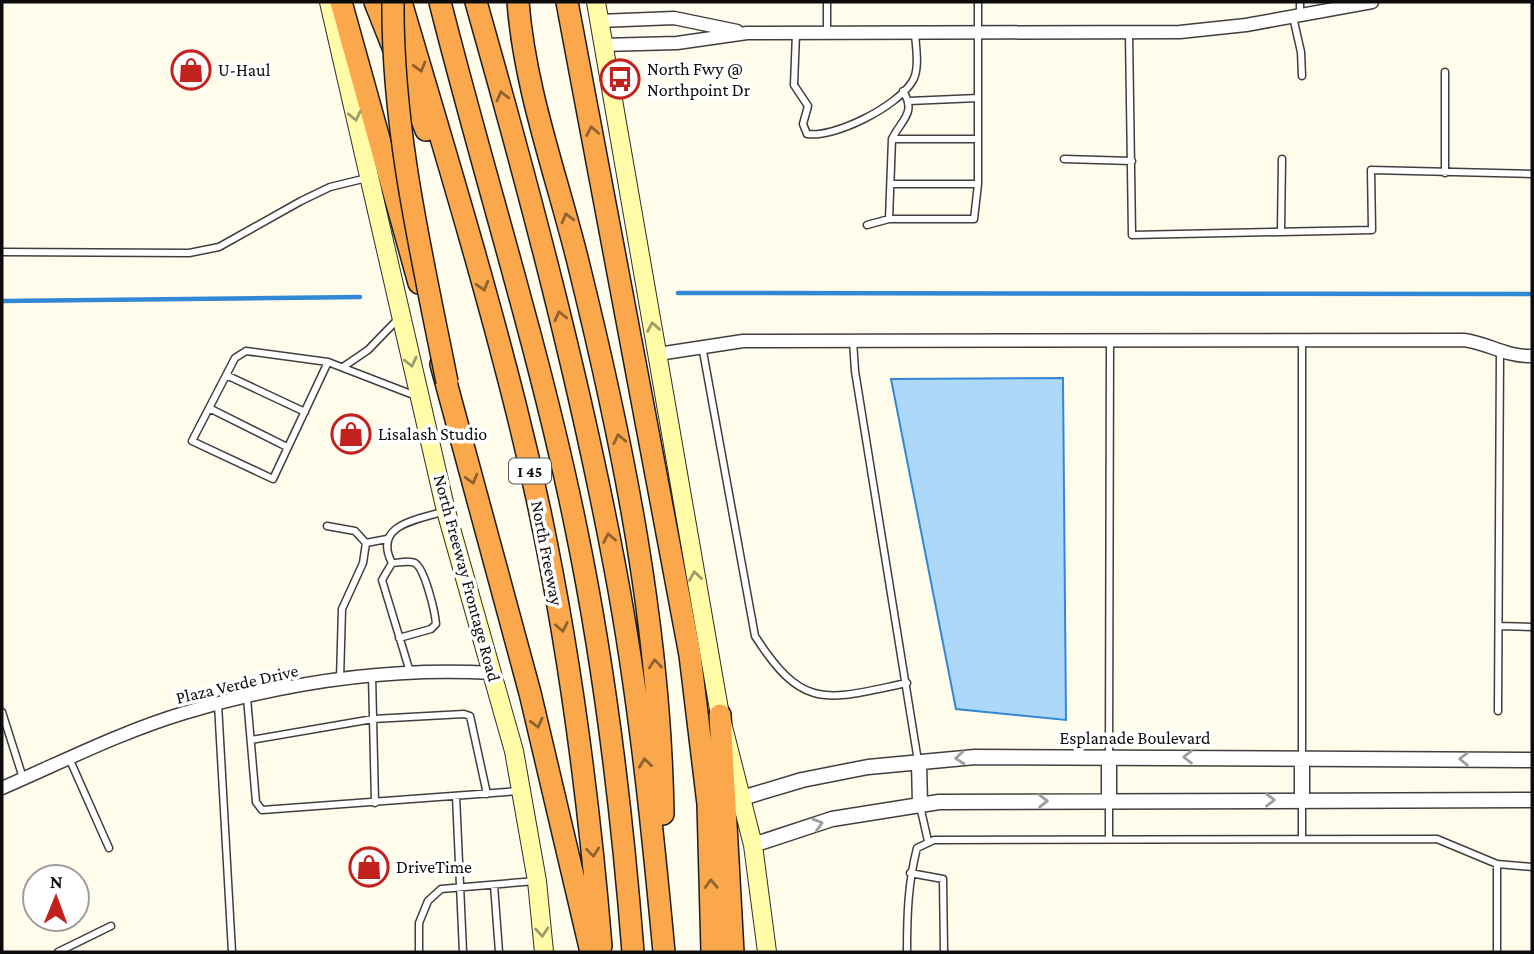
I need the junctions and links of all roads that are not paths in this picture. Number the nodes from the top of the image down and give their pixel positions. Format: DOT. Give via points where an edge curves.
graph roads {
  1 [pos="329,2"];
  2 [pos="341,2"];
  3 [pos="375,2"];
  4 [pos="393,2"];
  5 [pos="401,2"];
  6 [pos="440,2"];
  7 [pos="476,2"];
  8 [pos="518,2"];
  9 [pos="567,2"];
  10 [pos="596,2"];
  11 [pos="827,2"];
  12 [pos="978,2"];
  13 [pos="1372,2"];
  14 [pos="1298,11"];
  15 [pos="599,22"];
  16 [pos="747,33"];
  17 [pos="796,33"];
  18 [pos="827,33"];
  19 [pos="915,34"];
  20 [pos="978,34"];
  21 [pos="1129,34"];
  22 [pos="603,45"];
  23 [pos="1445,72"];
  24 [pos="1302,76"];
  25 [pos="903,91"];
  26 [pos="978,98"];
  27 [pos="909,101"];
  28 [pos="892,139"];
  29 [pos="978,139"];
  30 [pos="1064,159"];
  31 [pos="1282,159"];
  32 [pos="1132,161"];
  33 [pos="1445,173"];
  34 [pos="1532,174"];
  35 [pos="369,178"];
  36 [pos="891,184"];
  37 [pos="978,184"];
  38 [pos="889,219"];
  39 [pos="867,225"];
  40 [pos="1281,230"];
  41 [pos="472,248"];
  42 [pos="2,252"];
  43 [pos="401,317"];
  44 [pos="1110,340"];
  45 [pos="1303,340"];
  46 [pos="853,341"];
  47 [pos="702,346"];
  48 [pos="1500,352"];
  49 [pos="658,354"];
  50 [pos="1532,356"];
  51 [pos="328,362"];
  52 [pos="343,367"];
  53 [pos="226,375"];
  54 [pos="446,382"];
  55 [pos="419,397"];
  56 [pos="209,408"];
  57 [pos="304,412"];
  58 [pos="288,447"];
  59 [pos="446,511"];
  60 [pos="327,526"];
  61 [pos="387,539"];
  62 [pos="366,543"];
  63 [pos="392,564"];
  64 [pos="1499,626"];
  65 [pos="1532,627"];
  66 [pos="399,638"];
  67 [pos="410,672"];
  68 [pos="493,673"];
  69 [pos="372,675"];
  70 [pos="340,679"];
  71 [pos="907,683"];
  72 [pos="247,698"];
  73 [pos="218,705"];
  74 [pos="1498,711"];
  75 [pos="2,712"];
  76 [pos="720,715"];
  77 [pos="373,719"];
  78 [pos="251,740"];
  79 [pos="1109,757"];
  80 [pos="69,758"];
  81 [pos="1302,758"];
  82 [pos="1532,760"];
  83 [pos="919,762"];
  84 [pos="23,779"];
  85 [pos="2,788"];
  86 [pos="522,790"];
  87 [pos="487,794"];
  88 [pos="457,796"];
  89 [pos="742,798"];
  90 [pos="1302,799"];
  91 [pos="1109,800"];
  92 [pos="1532,800"];
  93 [pos="375,803"];
  94 [pos="920,804"];
  95 [pos="1110,839"];
  96 [pos="1302,839"];
  97 [pos="928,841"];
  98 [pos="753,845"];
  99 [pos="109,848"];
  100 [pos="1497,864"];
  101 [pos="1532,867"];
  102 [pos="910,873"];
  103 [pos="537,881"];
  104 [pos="494,885"];
  105 [pos="461,888"];
  106 [pos="111,926"];
  107 [pos="58,952"];
  108 [pos="232,952"];
  109 [pos="419,952"];
  110 [pos="463,952"];
  111 [pos="499,952"];
  112 [pos="544,952"];
  113 [pos="591,952"];
  114 [pos="602,952"];
  115 [pos="634,952"];
  116 [pos="665,952"];
  117 [pos="712,952"];
  118 [pos="733,952"];
  119 [pos="766,952"];
  120 [pos="907,952"];
  121 [pos="944,952"];
  122 [pos="1497,952"];
  1 -- 35 [label="main road, North Freeway Frontage Road, one-way"];
  2 -- 54 [label="highway, bridge"];
  3 -- 41 [label="highway"];
  4 -- 54 [label="highway, bridge" via="401,144"];
  5 -- 41 [label="highway, North Freeway / I 45, one-way"];
  6 -- 115 [label="highway, North Freeway / I 45" via="523,307 576,527 604,694"];
  116 -- 7 [label="highway, one-way" via="639,713 603,507 558,307"];
  116 -- 8 [label="highway, one-way" via="659,711 637,533 590,312 528,67"];
  117 -- 9 [label="highway, one-way" via="708,804 690,655"];
  10 -- 15 [label="main road"];
  11 -- 18 [label="lane"];
  12 -- 20 [label="lane"];
  13 -- 14 [label="street"];
  14 -- 21 [label="street" via="1213,30"];
  14 -- 24 [label="lane"];
  15 -- 16 [label="street" via="674,18"];
  15 -- 22 [label="main road"];
  16 -- 17 [label="street"];
  16 -- 22 [label="street" via="677,43"];
  17 -- 18 [label="street"];
  17 -- 25 [label="lane" via="794,85 807,106 803,124 807,134 819,136 846,127"];
  18 -- 19 [label="street"];
  19 -- 20 [label="street"];
  19 -- 25 [label="lane" via="914,80"];
  20 -- 21 [label="street"];
  20 -- 26 [label="lane"];
  21 -- 32 [label="lane"];
  49 -- 22 [label="main road, one-way"];
  23 -- 33 [label="lane"];
  25 -- 27 [label="lane"];
  26 -- 27 [label="lane"];
  26 -- 29 [label="lane"];
  27 -- 28 [label="lane" via="910,115"];
  28 -- 29 [label="lane"];
  28 -- 36 [label="lane"];
  29 -- 37 [label="lane"];
  30 -- 32 [label="lane"];
  31 -- 40 [label="lane"];
  32 -- 40 [label="lane" via="1132,235"];
  33 -- 34 [label="lane"];
  33 -- 40 [label="lane" via="1371,170 1372,230"];
  35 -- 42 [label="lane" via="330,187 219,247 189,253"];
  35 -- 43 [label="main road, North Freeway Frontage Road"];
  36 -- 37 [label="lane"];
  36 -- 38 [label="lane"];
  37 -- 38 [label="lane" via="974,219"];
  38 -- 39 [label="lane"];
  41 -- 114 [label="highway, North Freeway / I 45, one-way" via="516,405 569,663"];
  43 -- 52 [label="lane"];
  43 -- 55 [label="main road, North Freeway Frontage Road, one-way"];
  44 -- 45 [label="street"];
  44 -- 46 [label="street"];
  44 -- 79 [label="lane"];
  45 -- 48 [label="street" via="1464,340"];
  45 -- 81 [label="lane"];
  46 -- 47 [label="street" via="743,341"];
  46 -- 71 [label="lane"];
  47 -- 49 [label="street"];
  47 -- 71 [label="lane" via="755,636 776,665 819,696 835,698"];
  48 -- 50 [label="street"];
  48 -- 64 [label="lane"];
  76 -- 49 [label="main road, one-way"];
  51 -- 52 [label="lane"];
  51 -- 53 [label="lane" via="246,351 235,358"];
  51 -- 57 [label="lane"];
  52 -- 55 [label="lane"];
  53 -- 56 [label="lane"];
  53 -- 57 [label="lane"];
  54 -- 113 [label="highway, one-way" via="530,693"];
  55 -- 59 [label="main road, North Freeway Frontage Road"];
  56 -- 58 [label="lane"];
  56 -- 58 [label="lane" via="192,440 273,479"];
  57 -- 58 [label="lane"];
  59 -- 61 [label="lane" via="397,527"];
  59 -- 68 [label="main road, North Freeway Frontage Road"];
  60 -- 62 [label="lane" via="355,531"];
  61 -- 62 [label="lane"];
  61 -- 63 [label="lane"];
  62 -- 70 [label="lane" via="363,563 342,609"];
  63 -- 66 [label="lane" via="382,580"];
  63 -- 66 [label="lane" via="411,561 418,565 436,624"];
  64 -- 65 [label="lane"];
  64 -- 74 [label="lane"];
  66 -- 67 [label="lane"];
  67 -- 68 [label="street, Plaza Verde Drive"];
  67 -- 69 [label="street, Plaza Verde Drive"];
  68 -- 86 [label="main road, North Freeway Frontage Road"];
  69 -- 70 [label="street, Plaza Verde Drive"];
  69 -- 77 [label="lane"];
  70 -- 72 [label="street, Plaza Verde Drive"];
  71 -- 83 [label="lane"];
  72 -- 73 [label="street, Plaza Verde Drive"];
  72 -- 78 [label="lane"];
  73 -- 80 [label="street, Plaza Verde Drive" via="183,713"];
  73 -- 108 [label="lane"];
  75 -- 84 [label="lane"];
  76 -- 89 [label="main road"];
  76 -- 118 [label="highway"];
  77 -- 78 [label="lane"];
  77 -- 87 [label="lane" via="470,716"];
  77 -- 93 [label="lane"];
  78 -- 93 [label="lane" via="257,802 262,810"];
  81 -- 79 [label="street, Esplanade Boulevard, one-way"];
  79 -- 83 [label="street, Esplanade Boulevard, one-way" via="975,757"];
  79 -- 91 [label="street"];
  80 -- 84 [label="street, Plaza Verde Drive"];
  80 -- 99 [label="lane"];
  82 -- 81 [label="street, Esplanade Boulevard, one-way"];
  81 -- 90 [label="street"];
  83 -- 89 [label="street, Esplanade Boulevard" via="802,780"];
  83 -- 94 [label="street"];
  84 -- 85 [label="street, Plaza Verde Drive"];
  86 -- 87 [label="lane"];
  86 -- 103 [label="main road, North Freeway Frontage Road"];
  87 -- 88 [label="lane"];
  88 -- 93 [label="lane"];
  88 -- 105 [label="lane"];
  89 -- 98 [label="main road"];
  91 -- 90 [label="street, one-way"];
  90 -- 92 [label="street"];
  90 -- 96 [label="lane"];
  94 -- 91 [label="street, one-way"];
  91 -- 95 [label="lane"];
  94 -- 97 [label="lane"];
  98 -- 94 [label="street, one-way" via="832,820"];
  95 -- 96 [label="lane"];
  95 -- 97 [label="lane"];
  96 -- 100 [label="lane" via="1437,839"];
  97 -- 102 [label="lane" via="917,848"];
  98 -- 119 [label="main road"];
  100 -- 101 [label="lane"];
  100 -- 122 [label="lane"];
  102 -- 120 [label="lane"];
  102 -- 121 [label="lane" via="943,879"];
  103 -- 104 [label="lane"];
  103 -- 112 [label="main road, North Freeway Frontage Road, one-way"];
  104 -- 105 [label="lane"];
  104 -- 111 [label="lane"];
  105 -- 109 [label="lane" via="441,889 428,901 419,923"];
  105 -- 110 [label="lane"];
  106 -- 107 [label="lane"];
}
